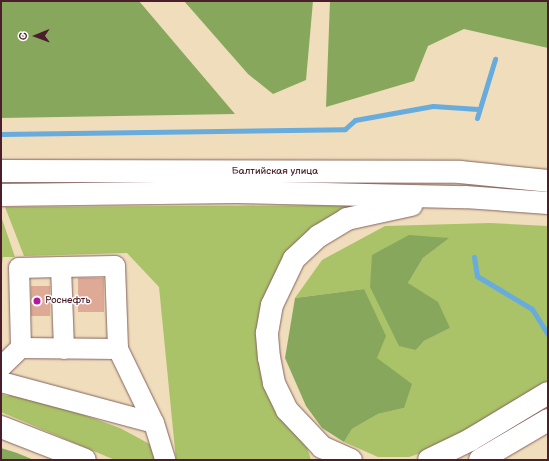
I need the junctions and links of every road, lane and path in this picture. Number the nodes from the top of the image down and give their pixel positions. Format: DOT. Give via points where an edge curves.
graph roads {
  1 [pos="1,171"];
  2 [pos="548,171"];
  3 [pos="460,172"];
  4 [pos="548,181"];
  5 [pos="1,195"];
  6 [pos="465,197"];
  7 [pos="548,203"];
  8 [pos="61,268"];
  9 [pos="21,348"];
  10 [pos="64,348"];
  11 [pos="118,349"];
  12 [pos="1,367"];
  13 [pos="1,382"];
  14 [pos="548,393"];
  15 [pos="548,420"];
  16 [pos="154,423"];
  17 [pos="1,427"];
  18 [pos="322,453"];
  19 [pos="85,460"];
  20 [pos="165,460"];
  21 [pos="351,460"];
  22 [pos="429,460"];
  23 [pos="480,460"];
  1 -- 3 [label="main road, Балтийская улица"];
  2 -- 3 [label="main road"];
  3 -- 4 [label="main road, Балтийская улица"];
  5 -- 6 [label="main road, Балтийская улица" via="237,192"];
  6 -- 7 [label="main road, Балтийская улица"];
  6 -- 18 [label="main road" via="388,208 347,219 319,236 294,259 272,305 267,333 269,358 274,383 287,410"];
  8 -- 9 [label="lane" via="19,268"];
  8 -- 10 [label="lane"];
  8 -- 11 [label="lane" via="115,266"];
  9 -- 10 [label="lane"];
  9 -- 12 [label="lane"];
  10 -- 11 [label="lane"];
  11 -- 16 [label="lane"];
  13 -- 16 [label="lane"];
  14 -- 22 [label="main road" via="470,440"];
  15 -- 23 [label="main road"];
  16 -- 20 [label="lane"];
  17 -- 19 [label="main road"];
  18 -- 21 [label="main road"];
}
